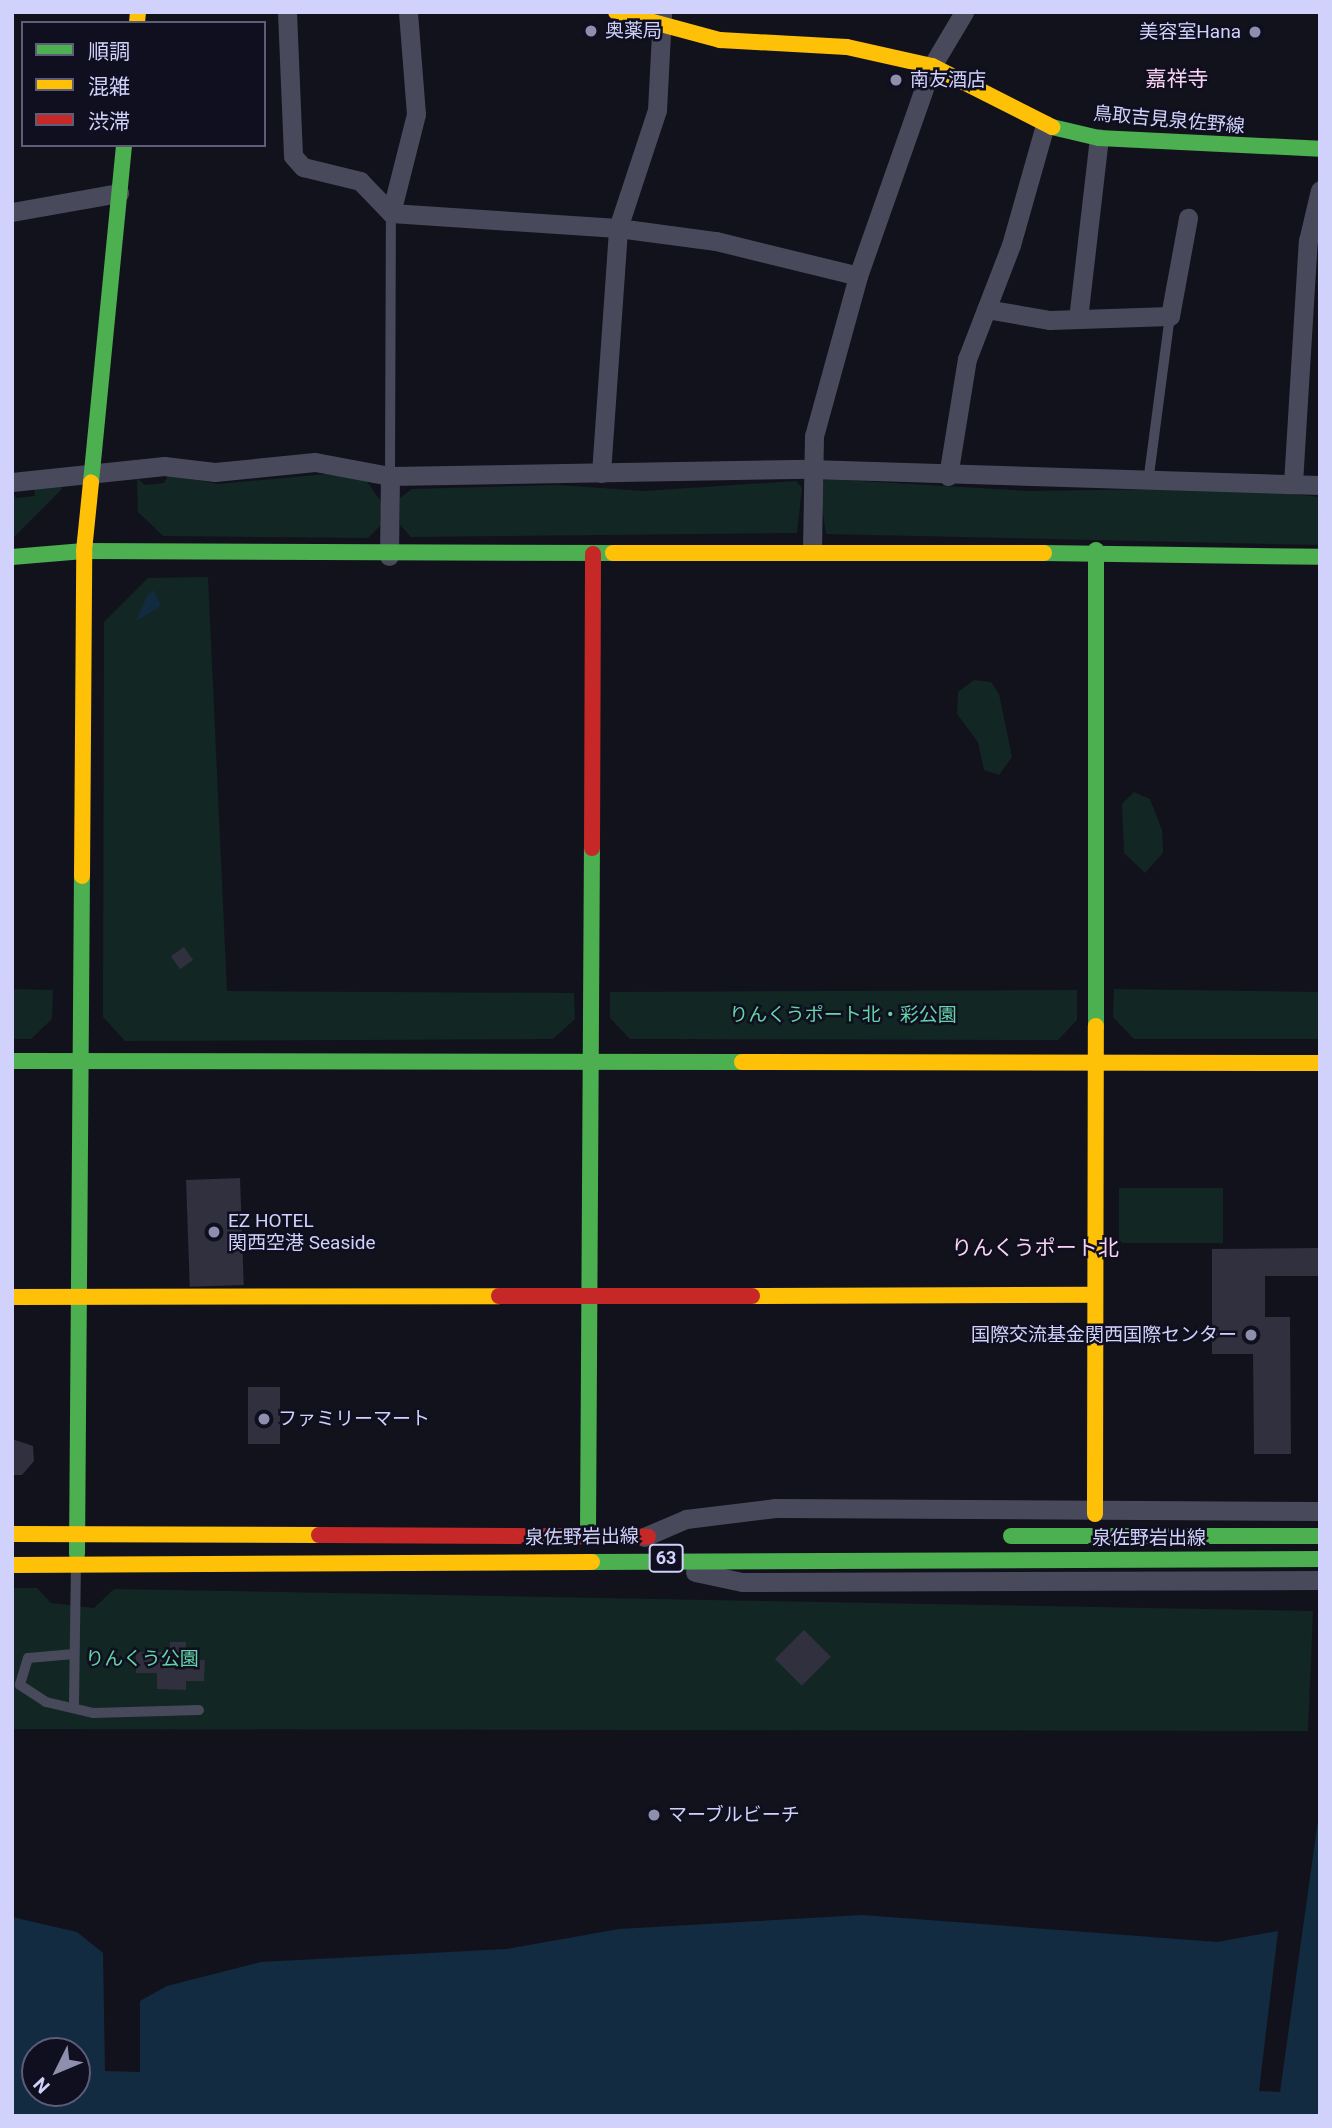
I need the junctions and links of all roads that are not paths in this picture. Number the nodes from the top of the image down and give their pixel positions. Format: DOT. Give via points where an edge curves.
graph roads {
  1 [pos="287,12"];
  2 [pos="408,12"];
  3 [pos="616,12"];
  4 [pos="964,12"];
  5 [pos="661,19"];
  6 [pos="932,66"];
  7 [pos="1045,125"];
  8 [pos="1099,138"];
  9 [pos="124,147"];
  10 [pos="1320,149"];
  11 [pos="1320,190"];
  12 [pos="118,193"];
  13 [pos="12,212"];
  14 [pos="391,213"];
  15 [pos="1188,218"];
  16 [pos="618,228"];
  17 [pos="858,276"];
  18 [pos="986,309"];
  19 [pos="1170,316"];
  20 [pos="1077,319"];
  21 [pos="810,469"];
  22 [pos="601,473"];
  23 [pos="91,474"];
  24 [pos="1149,475"];
  25 [pos="948,476"];
  26 [pos="390,477"];
  27 [pos="12,482"];
  28 [pos="1293,483"];
  29 [pos="1320,485"];
  30 [pos="812,550"];
  31 [pos="1096,550"];
  32 [pos="84,551"];
  33 [pos="593,554"];
  34 [pos="389,556"];
  35 [pos="12,557"];
  36 [pos="1320,557"];
  37 [pos="12,1061"];
  38 [pos="76,1061"];
  39 [pos="1320,1063"];
  40 [pos="590,1064"];
  41 [pos="1096,1064"];
  42 [pos="589,1294"];
  43 [pos="1095,1296"];
  44 [pos="12,1297"];
  45 [pos="79,1297"];
  46 [pos="1320,1511"];
  47 [pos="1095,1514"];
  48 [pos="12,1534"];
  49 [pos="78,1535"];
  50 [pos="588,1535"];
  51 [pos="989,1536"];
  52 [pos="1320,1536"];
  53 [pos="644,1537"];
  54 [pos="699,1537"];
  55 [pos="627,1558"];
  56 [pos="1320,1559"];
  57 [pos="12,1565"];
  58 [pos="76,1565"];
  59 [pos="1320,1580"];
  60 [pos="74,1654"];
  61 [pos="74,1704"];
  62 [pos="199,1710"];
  1 -- 14 [label="street" via="293,156 303,167 360,181"];
  2 -- 14 [label="street" via="416,114"];
  3 -- 5 [label="street, 鳥取吉見泉佐野線"];
  4 -- 6 [label="street"];
  5 -- 6 [label="street, 鳥取吉見泉佐野線" via="720,40 847,47"];
  5 -- 16 [label="street" via="654,125"];
  6 -- 7 [label="street, 鳥取吉見泉佐野線"];
  6 -- 17 [label="street"];
  7 -- 8 [label="street, 鳥取吉見泉佐野線"];
  7 -- 18 [label="street"];
  8 -- 10 [label="street, 鳥取吉見泉佐野線"];
  8 -- 20 [label="street"];
  9 -- 12 [label="street"];
  11 -- 28 [label="street" via="1308,241"];
  12 -- 13 [label="street"];
  12 -- 23 [label="street"];
  14 -- 16 [label="street"];
  14 -- 26 [label="lane"];
  15 -- 19 [label="street"];
  16 -- 17 [label="street" via="716,241"];
  16 -- 22 [label="street"];
  17 -- 21 [label="street"];
  18 -- 20 [label="street"];
  18 -- 25 [label="street" via="967,359"];
  19 -- 20 [label="street"];
  19 -- 24 [label="lane"];
  21 -- 22 [label="street"];
  21 -- 25 [label="street"];
  21 -- 30 [label="street"];
  22 -- 26 [label="street"];
  23 -- 26 [label="street" via="315,462"];
  23 -- 27 [label="street"];
  23 -- 32 [label="street"];
  24 -- 25 [label="street"];
  24 -- 28 [label="street"];
  26 -- 34 [label="street"];
  28 -- 29 [label="street"];
  30 -- 31 [label="street"];
  30 -- 33 [label="street"];
  31 -- 36 [label="street"];
  31 -- 41 [label="street"];
  32 -- 34 [label="street"];
  32 -- 35 [label="street"];
  32 -- 38 [label="street"];
  33 -- 34 [label="street"];
  33 -- 40 [label="street"];
  37 -- 38 [label="street"];
  38 -- 40 [label="street"];
  38 -- 45 [label="street"];
  39 -- 41 [label="street"];
  40 -- 41 [label="street"];
  40 -- 42 [label="street"];
  41 -- 43 [label="street"];
  42 -- 43 [label="street"];
  42 -- 45 [label="street"];
  42 -- 50 [label="street"];
  43 -- 47 [label="street"];
  44 -- 45 [label="street"];
  45 -- 49 [label="street"];
  46 -- 47 [label="street"];
  47 -- 53 [label="street" via="775,1508 686,1519"];
  48 -- 49 [label="street, 泉佐野岩出線 / 63"];
  49 -- 50 [label="street, 泉佐野岩出線 / 63"];
  49 -- 58 [label="street"];
  50 -- 53 [label="street, 泉佐野岩出線 / 63"];
  51 -- 52 [label="street, 泉佐野岩出線"];
  53 -- 54 [label="street, 泉佐野岩出線 / 63"];
  55 -- 56 [label="street, 泉佐野岩出線 / 63"];
  55 -- 58 [label="street, 泉佐野岩出線 / 63"];
  55 -- 59 [label="street" via="742,1582"];
  57 -- 58 [label="street, 泉佐野岩出線 / 63"];
  58 -- 60 [label="lane"];
  60 -- 61 [label="lane"];
  60 -- 61 [label="lane" via="28,1658 19,1671 20,1685 46,1702"];
  61 -- 62 [label="lane" via="93,1713"];
}
